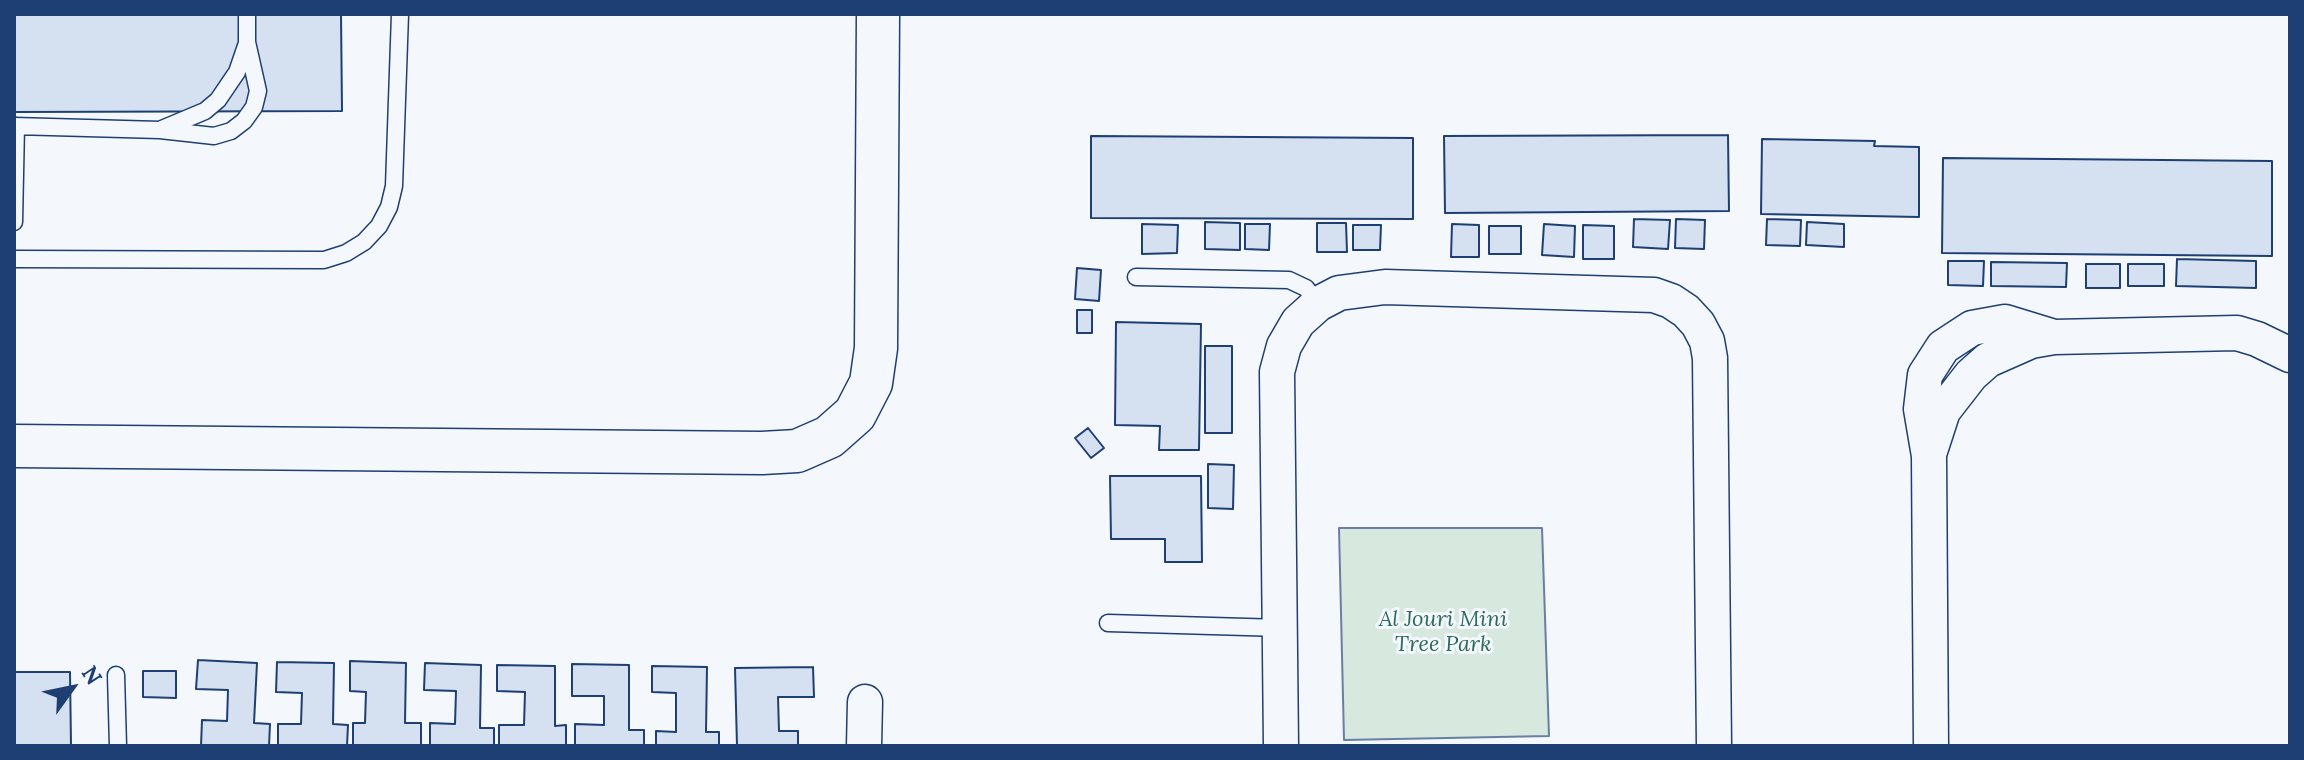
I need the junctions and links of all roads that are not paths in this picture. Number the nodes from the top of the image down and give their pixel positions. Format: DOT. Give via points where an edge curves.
graph roads {
  1 [pos="247,14"];
  2 [pos="400,14"];
  3 [pos="878,14"];
  4 [pos="247,42"];
  5 [pos="15,126"];
  6 [pos="160,130"];
  7 [pos="14,222"];
  8 [pos="14,259"];
  9 [pos="1136,277"];
  10 [pos="1318,304"];
  11 [pos="2290,325"];
  12 [pos="2237,333"];
  13 [pos="2290,355"];
  14 [pos="14,446"];
  15 [pos="1108,623"];
  16 [pos="1281,628"];
  17 [pos="116,675"];
  18 [pos="865,702"];
  19 [pos="118,746"];
  20 [pos="864,746"];
  21 [pos="1281,746"];
  22 [pos="1714,746"];
  23 [pos="1931,746"];
  1 -- 4 [label="lane"];
  2 -- 8 [label="lane" via="394,186 379,226 364,242 324,260"];
  3 -- 14 [label="street" via="876,348 871,383 855,414 829,437 797,451 762,453"];
  4 -- 6 [label="lane" via="237,72 218,100"];
  4 -- 6 [label="lane" via="258,91 244,121 214,136"];
  5 -- 6 [label="lane"];
  5 -- 7 [label="lane"];
  9 -- 10 [label="lane" via="1289,280 1306,288"];
  10 -- 16 [label="street" via="1298,322 1277,372"];
  10 -- 22 [label="street" via="1339,293 1385,287 1636,294 1671,301 1698,324 1710,358"];
  11 -- 12 [label="street"];
  12 -- 13 [label="street"];
  12 -- 23 [label="street" via="2054,337 2022,325 1989,323 1943,347 1925,375 1921,409 1929,456"];
  15 -- 16 [label="lane"];
  16 -- 21 [label="street"];
  17 -- 19 [label="lane"];
  18 -- 20 [label="street"];
}
